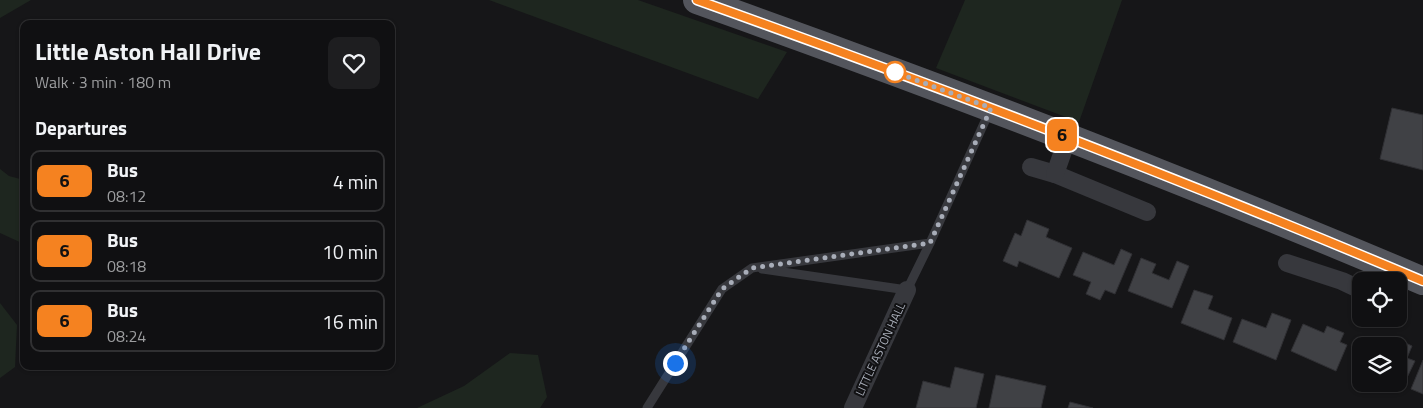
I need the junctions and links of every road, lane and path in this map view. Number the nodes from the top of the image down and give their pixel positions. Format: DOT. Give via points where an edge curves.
graph roads {
  1 [pos="697,0"];
  2 [pos="991,108"];
  3 [pos="1068,137"];
  4 [pos="1031,167"];
  5 [pos="1055,174"];
  6 [pos="1146,212"];
  7 [pos="930,243"];
  8 [pos="1357,253"];
  9 [pos="1287,263"];
  10 [pos="752,268"];
  11 [pos="1342,281"];
  12 [pos="1423,281"];
  13 [pos="1352,286"];
  14 [pos="907,290"];
  15 [pos="647,408"];
  16 [pos="853,408"];
  1 -- 2 [label="main road"];
  2 -- 3 [label="main road"];
  2 -- 7 [label="lane"];
  3 -- 5 [label="street"];
  3 -- 8 [label="main road"];
  4 -- 5 [label="street"];
  5 -- 6 [label="street"];
  7 -- 10 [label="lane"];
  7 -- 14 [label="lane"];
  8 -- 11 [label="street"];
  8 -- 12 [label="main road"];
  9 -- 11 [label="street"];
  10 -- 14 [label="lane"];
  10 -- 15 [label="lane" via="722,289"];
  11 -- 13 [label="street"];
  14 -- 16 [label="street, LITTLE ASTON HALL"];
}
